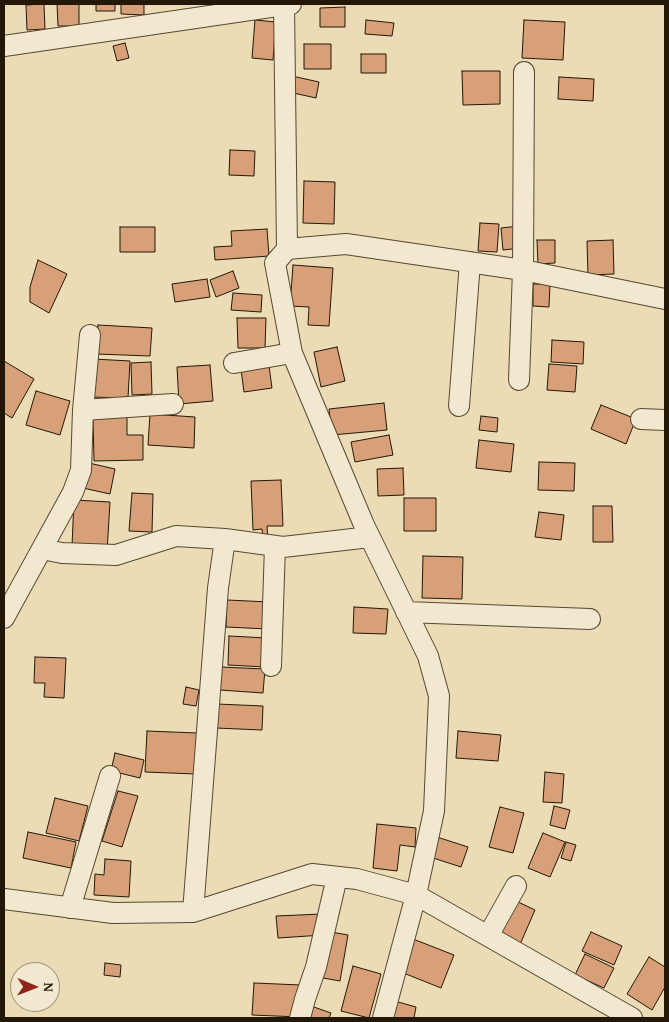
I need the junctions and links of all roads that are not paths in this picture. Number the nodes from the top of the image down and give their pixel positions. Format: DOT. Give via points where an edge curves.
graph roads {
  1 [pos="286,4"];
  2 [pos="4,46"];
  3 [pos="524,72"];
  4 [pos="287,249"];
  5 [pos="470,262"];
  6 [pos="523,270"];
  7 [pos="665,299"];
  8 [pos="90,335"];
  9 [pos="292,353"];
  10 [pos="234,363"];
  11 [pos="519,380"];
  12 [pos="174,404"];
  13 [pos="458,406"];
  14 [pos="83,410"];
  15 [pos="641,419"];
  16 [pos="665,420"];
  17 [pos="370,537"];
  18 [pos="225,539"];
  19 [pos="275,546"];
  20 [pos="42,549"];
  21 [pos="406,612"];
  22 [pos="4,618"];
  23 [pos="590,620"];
  24 [pos="271,666"];
  25 [pos="110,776"];
  26 [pos="337,877"];
  27 [pos="516,886"];
  28 [pos="416,895"];
  29 [pos="4,899"];
  30 [pos="70,908"];
  31 [pos="193,912"];
  32 [pos="488,936"];
  33 [pos="606,1012"];
  34 [pos="300,1018"];
  35 [pos="383,1018"];
  36 [pos="632,1018"];
  1 -- 2 [label="street"];
  1 -- 4 [label="street"];
  3 -- 6 [label="street"];
  4 -- 5 [label="street" via="346,244"];
  4 -- 9 [label="street" via="275,263"];
  5 -- 6 [label="street"];
  5 -- 13 [label="street"];
  6 -- 7 [label="street"];
  6 -- 11 [label="street"];
  8 -- 14 [label="street"];
  9 -- 10 [label="street"];
  9 -- 17 [label="street"];
  12 -- 14 [label="street"];
  14 -- 20 [label="street" via="81,470 73,492"];
  15 -- 16 [label="street"];
  17 -- 19 [label="street"];
  17 -- 21 [label="street"];
  18 -- 19 [label="street"];
  18 -- 20 [label="street" via="176,536 116,555"];
  18 -- 31 [label="street" via="218,588"];
  19 -- 24 [label="street"];
  20 -- 22 [label="street"];
  21 -- 23 [label="street"];
  21 -- 28 [label="street" via="428,656 439,696 434,811"];
  25 -- 30 [label="street"];
  26 -- 28 [label="street"];
  26 -- 31 [label="street" via="312,874"];
  26 -- 34 [label="street" via="316,967"];
  27 -- 32 [label="street"];
  28 -- 32 [label="street"];
  28 -- 35 [label="street"];
  29 -- 30 [label="street"];
  30 -- 31 [label="street" via="113,914"];
  32 -- 33 [label="street"];
  33 -- 36 [label="street"];
}
